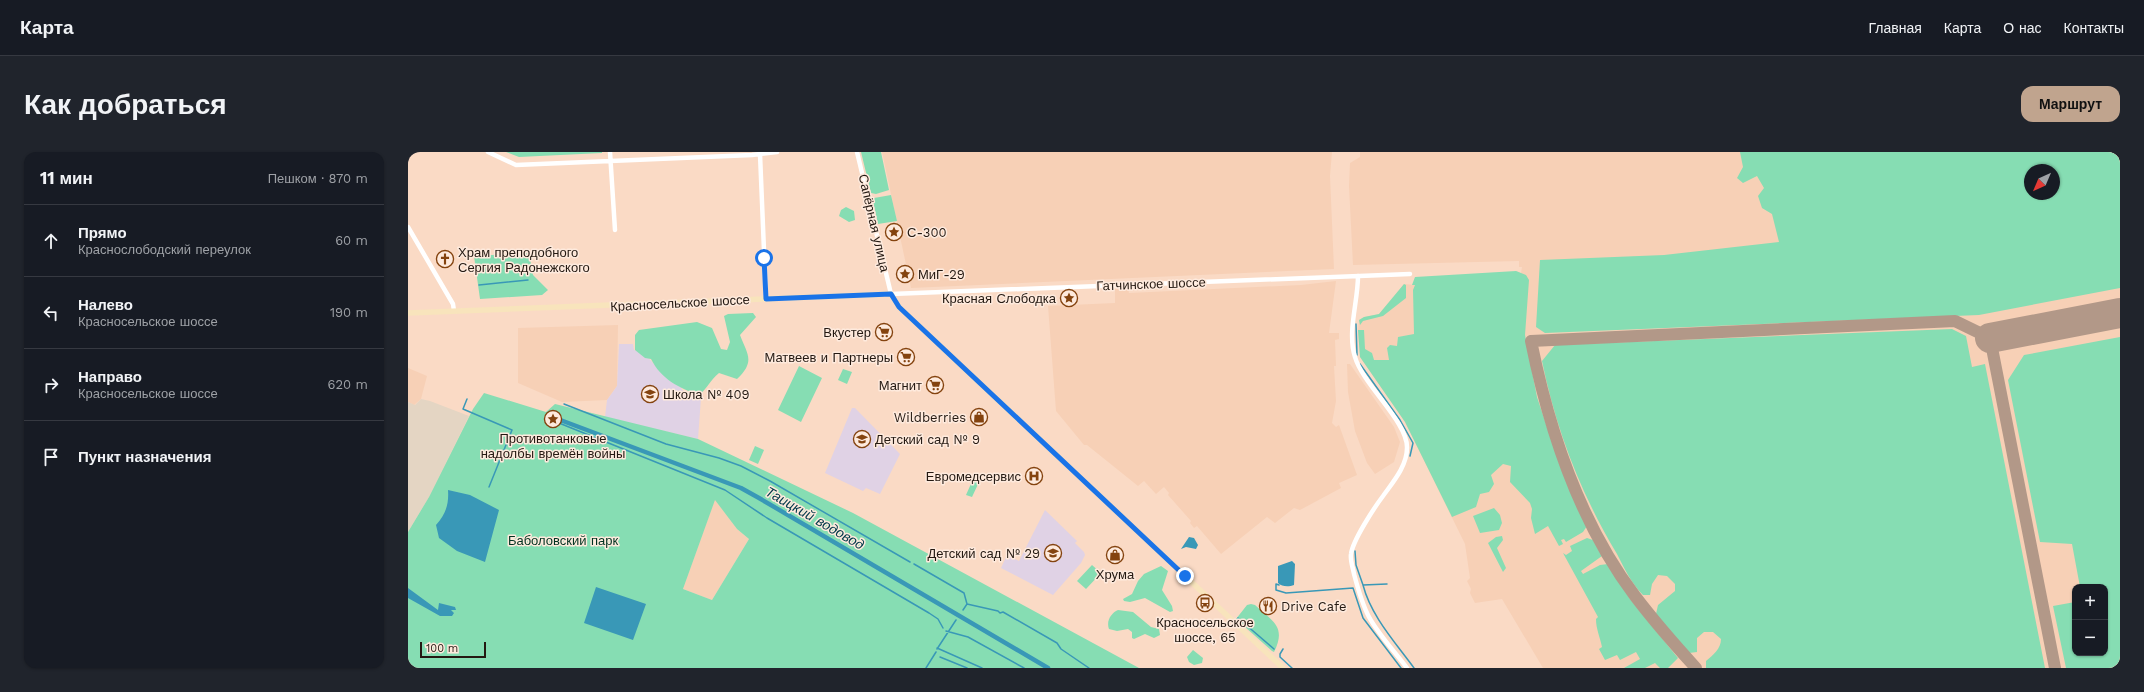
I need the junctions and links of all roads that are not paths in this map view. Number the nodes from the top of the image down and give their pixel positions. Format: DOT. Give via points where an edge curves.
graph roads {
  1 [pos="488,152"];
  2 [pos="610,152"];
  3 [pos="776,152"];
  4 [pos="857,152"];
  5 [pos="744,154"];
  6 [pos="760,154"];
  7 [pos="611,162"];
  8 [pos="408,227"];
  9 [pos="615,230"];
  10 [pos="1410,274"];
  11 [pos="1358,276"];
  12 [pos="891,294"];
  13 [pos="766,299"];
  14 [pos="454,311"];
  15 [pos="408,313"];
  16 [pos="1283,668"];
  17 [pos="1407,668"];
  1 -- 7 [label="street" via="516,165"];
  2 -- 7 [label="street"];
  3 -- 6 [label="street"];
  4 -- 12 [label="street, Сапёрная улица"];
  5 -- 6 [label="street"];
  5 -- 7 [label="street"];
  6 -- 13 [label="street"];
  7 -- 9 [label="street"];
  8 -- 14 [label="street" via="453,304"];
  10 -- 11 [label="street, Гатчинское шоссе"];
  11 -- 12 [label="street, Гатчинское шоссе"];
  11 -- 17 [label="street" via="1352,343 1354,356 1357,365 1401,428 1408,447 1406,459 1354,543 1350,556 1360,597 1369,618"];
  12 -- 13 [label="main road, Красносельское шоссе"];
  12 -- 16 [label="main road" via="899,307"];
  13 -- 14 [label="main road, Красносельское шоссе"];
  14 -- 15 [label="main road, Красносельское шоссе"];
}
